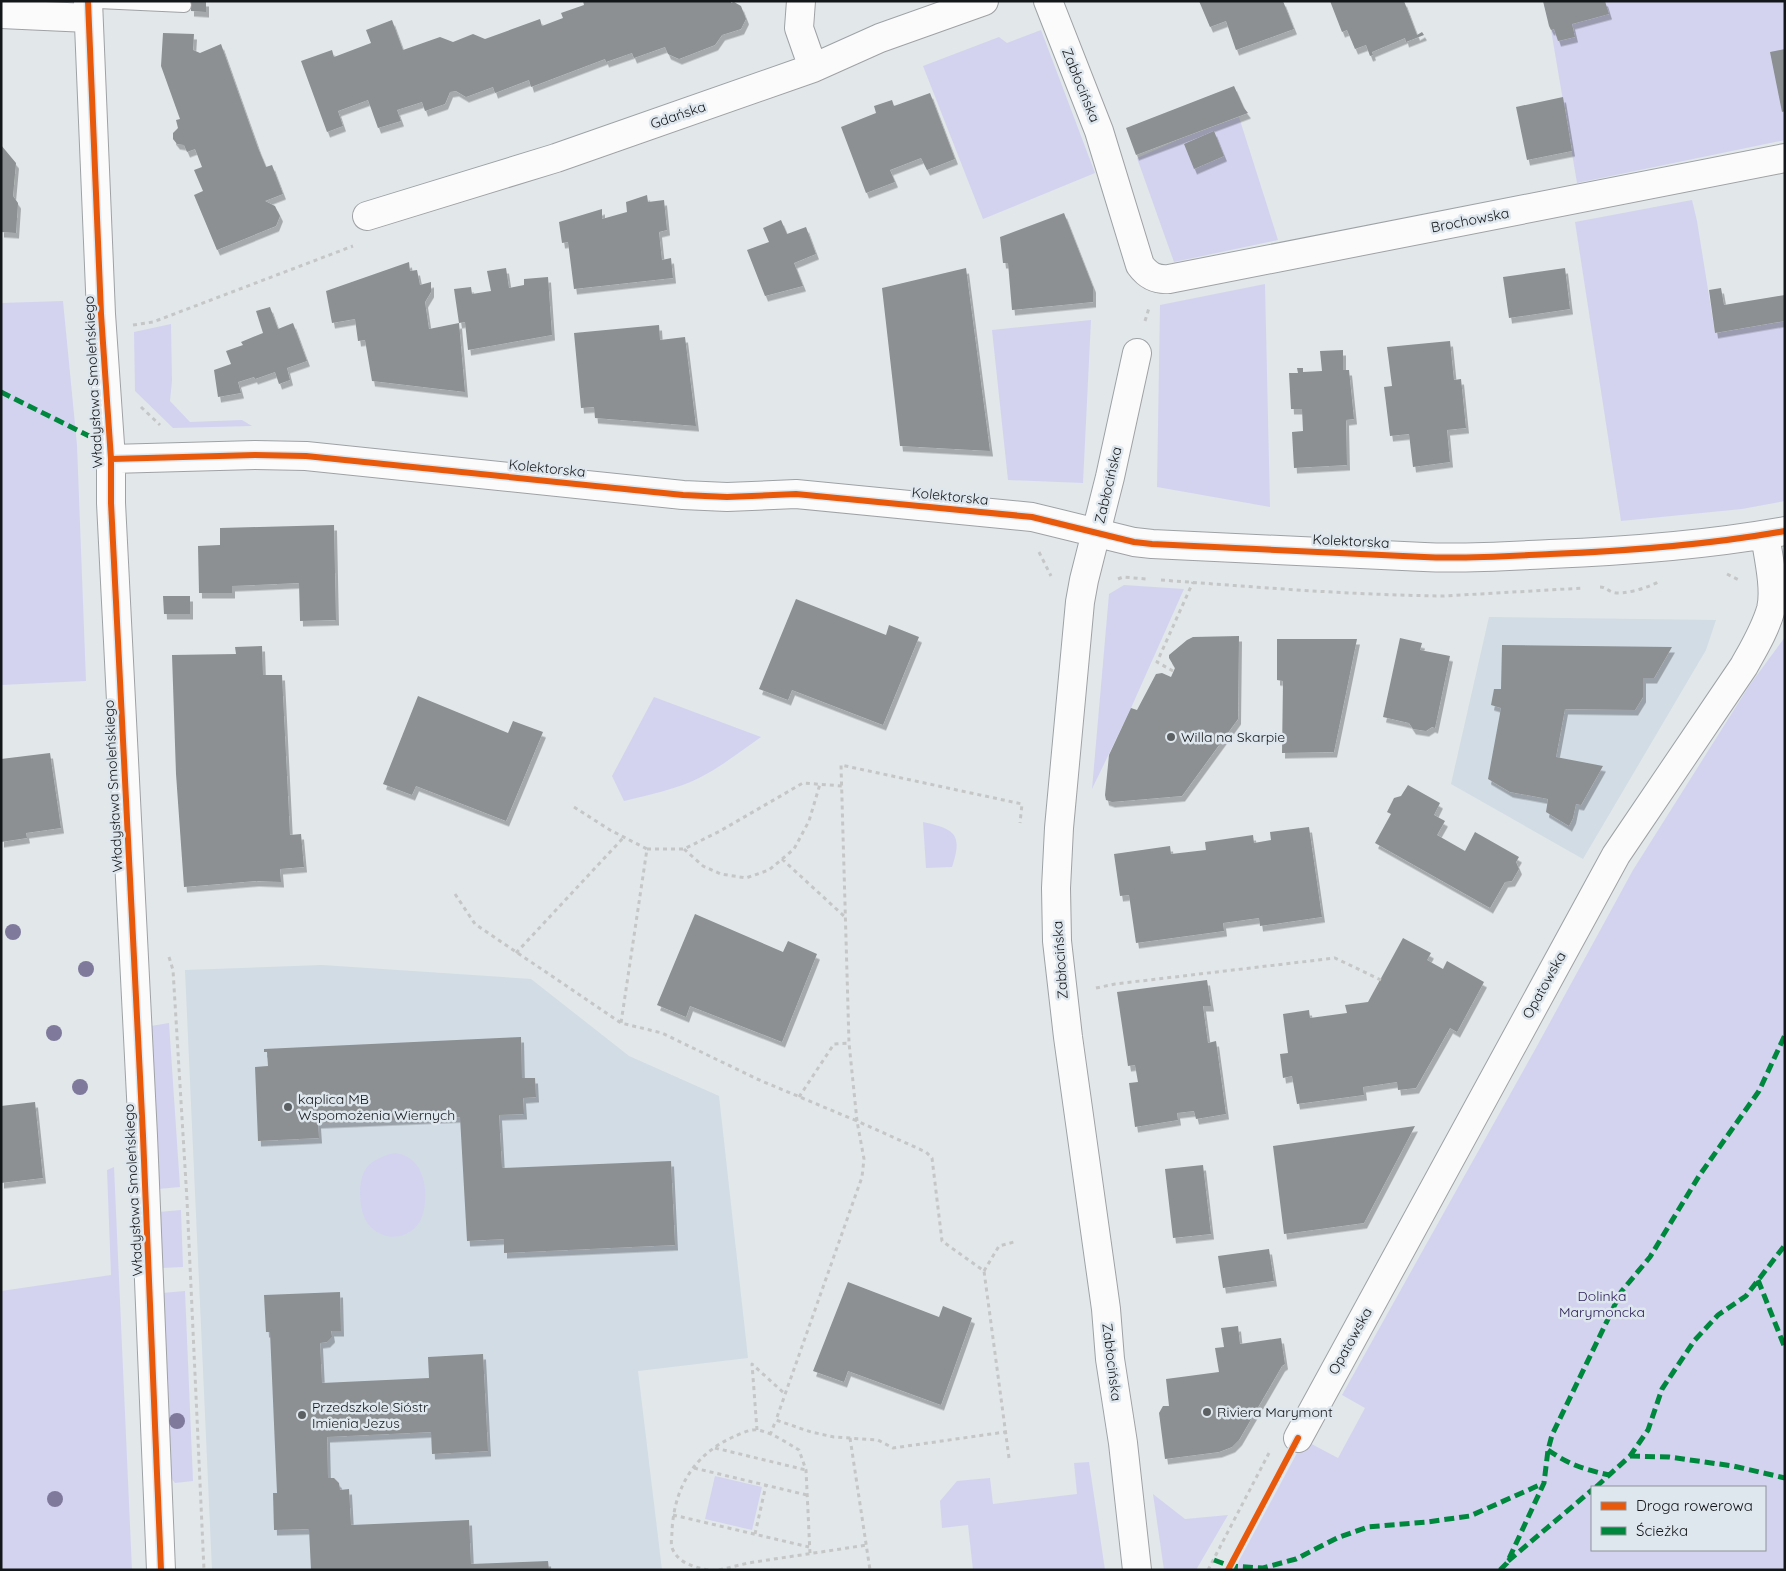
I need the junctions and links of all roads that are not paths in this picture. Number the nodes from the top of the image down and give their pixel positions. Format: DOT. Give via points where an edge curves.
graph roads {
  1 [pos="801,1"];
  2 [pos="984,1"];
  3 [pos="1048,1"];
  4 [pos="184,4"];
  5 [pos="91,7"];
  6 [pos="1,14"];
  7 [pos="813,68"];
  8 [pos="1785,158"];
  9 [pos="367,216"];
  10 [pos="1155,278"];
  11 [pos="1137,354"];
  12 [pos="110,459"];
  13 [pos="1096,532"];
  14 [pos="1775,533"];
  15 [pos="1298,1438"];
  16 [pos="161,1570"];
  17 [pos="1137,1570"];
  1 -- 7 [label="street" via="799,28"];
  2 -- 7 [label="street, Gdańska" via="880,38"];
  3 -- 10 [label="street, Zabłocińska" via="1099,131 1140,265"];
  4 -- 5 [label="lane"];
  5 -- 6 [label="street"];
  5 -- 12 [label="street, Władysława Smoleńskiego" via="101,314"];
  7 -- 9 [label="street, Gdańska" via="556,158"];
  8 -- 10 [label="street, Brochowska" via="1169,279"];
  11 -- 13 [label="street, Zabłocińska"];
  12 -- 13 [label="street, Kolektorska" via="306,456 683,495 796,494 840,498 1032,517"];
  12 -- 16 [label="street, Władysława Smoleńskiego"];
  13 -- 14 [label="street, Kolektorska" via="1134,542 1171,546 1457,559 1685,546"];
  13 -- 17 [label="street, Zabłocińska" via="1079,612 1059,828 1057,941 1110,1359 1124,1443"];
  14 -- 15 [label="street, Opatowska" via="1771,607 1762,634 1744,666 1616,855"];
}
